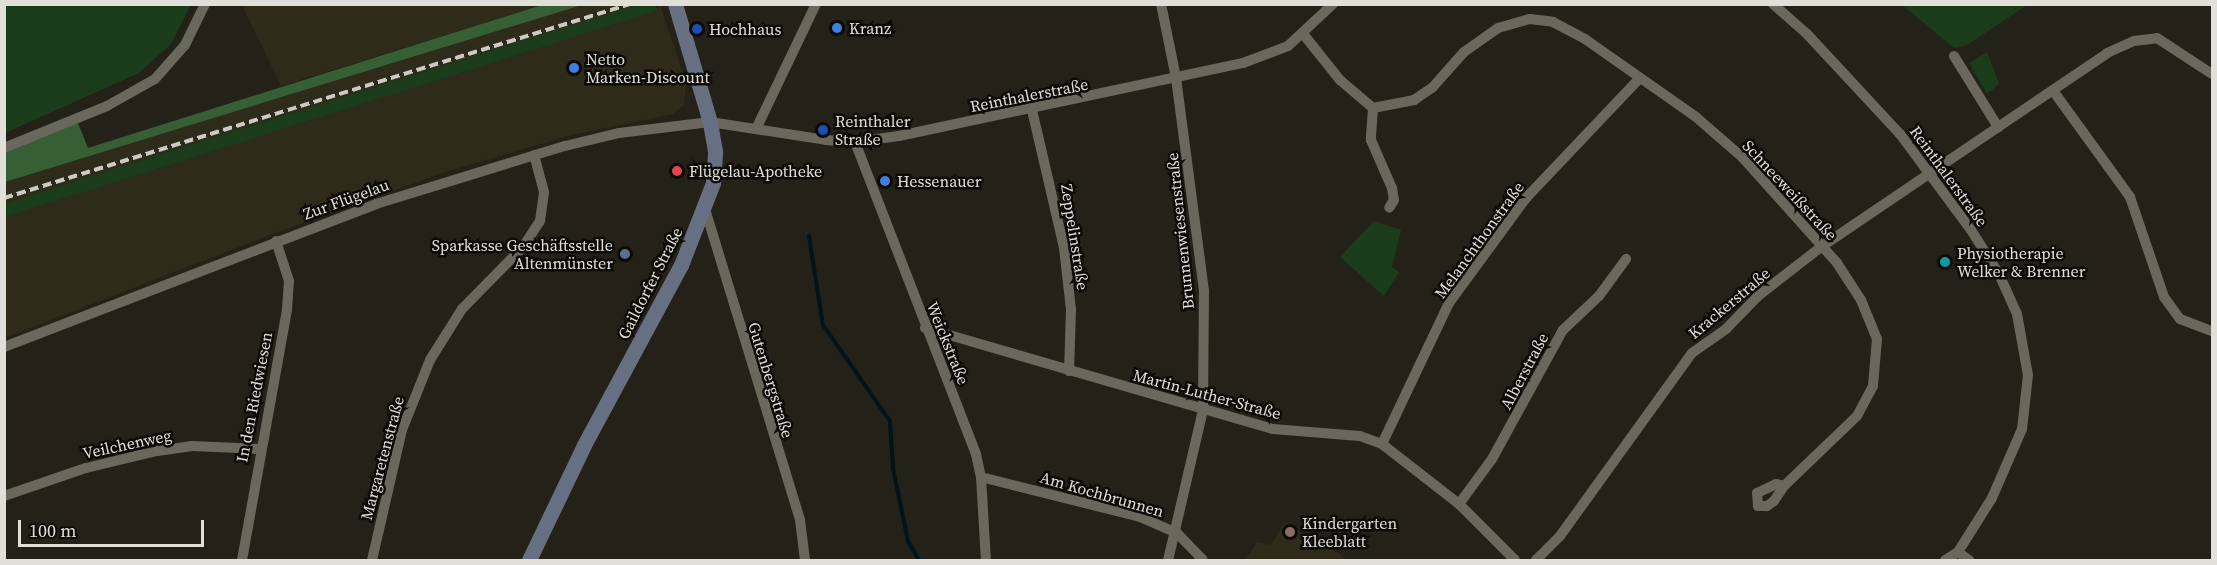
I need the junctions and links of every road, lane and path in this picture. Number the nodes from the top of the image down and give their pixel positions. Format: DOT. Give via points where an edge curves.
graph roads {
  1 [pos="205,4"];
  2 [pos="675,4"];
  3 [pos="816,4"];
  4 [pos="1161,4"];
  5 [pos="1333,4"];
  6 [pos="1773,4"];
  7 [pos="1304,34"];
  8 [pos="1954,56"];
  9 [pos="2212,74"];
  10 [pos="1176,78"];
  11 [pos="1638,80"];
  12 [pos="2054,92"];
  13 [pos="1373,108"];
  14 [pos="1032,110"];
  15 [pos="710,122"];
  16 [pos="757,127"];
  17 [pos="1998,127"];
  18 [pos="855,142"];
  19 [pos="4,148"];
  20 [pos="534,155"];
  21 [pos="1930,173"];
  22 [pos="1389,208"];
  23 [pos="705,209"];
  24 [pos="276,241"];
  25 [pos="1821,247"];
  26 [pos="1626,259"];
  27 [pos="925,328"];
  28 [pos="2212,331"];
  29 [pos="4,347"];
  30 [pos="1069,371"];
  31 [pos="1203,410"];
  32 [pos="1382,444"];
  33 [pos="259,449"];
  34 [pos="981,477"];
  35 [pos="1784,486"];
  36 [pos="4,496"];
  37 [pos="1459,504"];
  38 [pos="1177,532"];
  39 [pos="1958,552"];
  40 [pos="242,561"];
  41 [pos="372,561"];
  42 [pos="529,561"];
  43 [pos="805,561"];
  44 [pos="986,561"];
  45 [pos="1168,561"];
  46 [pos="1203,561"];
  47 [pos="1515,561"];
  48 [pos="1536,561"];
  49 [pos="1945,561"];
  50 [pos="1969,561"];
  1 -- 19 [label="street" via="185,45 155,79 107,106"];
  2 -- 15 [label="main road, Gaildorfer Straße"];
  3 -- 16 [label="street"];
  4 -- 10 [label="street, Brunnenwiesenstraße"];
  5 -- 7 [label="street, Reinthalerstraße"];
  6 -- 21 [label="street, Reinthalerstraße" via="1872,102"];
  7 -- 10 [label="street, Reinthalerstraße" via="1266,56"];
  7 -- 13 [label="street" via="1340,80"];
  8 -- 17 [label="street"];
  9 -- 12 [label="street, Krackerstraße" via="2157,38 2134,41 2108,53"];
  10 -- 14 [label="street, Reinthalerstraße"];
  10 -- 31 [label="street, Brunnenwiesenstraße" via="1204,291"];
  11 -- 13 [label="street, Schneeweißstraße" via="1585,39 1553,22 1530,20 1498,28 1479,39 1432,88 1414,100"];
  11 -- 25 [label="street, Schneeweißstraße" via="1696,117 1742,157"];
  11 -- 32 [label="street, Melanchthonstraße" via="1526,198 1449,303"];
  12 -- 17 [label="street, Krackerstraße"];
  12 -- 28 [label="street" via="2130,197 2164,297 2180,320"];
  13 -- 22 [label="street" via="1371,140 1392,188 1394,200"];
  14 -- 18 [label="street, Reinthalerstraße"];
  14 -- 30 [label="street, Zeppelinstraße" via="1064,248 1071,309"];
  15 -- 16 [label="street, Reinthalerstraße"];
  15 -- 20 [label="street, Zur Flügelau" via="619,133"];
  15 -- 23 [label="main road, Gaildorfer Straße" via="715,151"];
  16 -- 18 [label="street, Reinthalerstraße"];
  17 -- 21 [label="street, Krackerstraße"];
  18 -- 27 [label="street, Weickstraße"];
  20 -- 24 [label="street, Zur Flügelau" via="430,186"];
  20 -- 41 [label="street, Margaretenstraße" via="544,192 540,221 523,247 462,309 430,360 402,430"];
  21 -- 25 [label="street, Krackerstraße"];
  21 -- 39 [label="street, Reinthalerstraße" via="1971,230 2010,295 2028,375 2027,401 2014,453"];
  23 -- 42 [label="main road, Gaildorfer Straße" via="681,265 584,445"];
  23 -- 43 [label="street, Gutenbergstraße" via="800,520"];
  24 -- 29 [label="street, Zur Flügelau"];
  24 -- 33 [label="street, In den Riedwiesen" via="289,293"];
  25 -- 35 [label="street, Schneeweißstraße" via="1837,263 1870,318 1877,339 1878,364 1873,386 1857,416"];
  25 -- 48 [label="street, Krackerstraße" via="1692,353 1560,536"];
  26 -- 37 [label="street, Alberstraße" via="1599,296 1563,330 1498,450"];
  27 -- 30 [label="street, Martin-Luther-Straße"];
  27 -- 34 [label="street, Weickstraße"];
  30 -- 31 [label="street, Martin-Luther-Straße"];
  31 -- 32 [label="street, Martin-Luther-Straße" via="1273,429 1360,436"];
  31 -- 38 [label="street, Brunnenwiesenstraße"];
  32 -- 37 [label="street, Martin-Luther-Straße"];
  33 -- 36 [label="street, Veilchenweg" via="191,446 157,451 86,468"];
  33 -- 40 [label="street, In den Riedwiesen"];
  34 -- 38 [label="street, Am Kochbrunnen" via="1140,517"];
  34 -- 44 [label="street, Weickstraße"];
  37 -- 47 [label="street, Martin-Luther-Straße"];
  38 -- 45 [label="street, Brunnenwiesenstraße"];
  38 -- 46 [label="street, Am Kochbrunnen"];
  39 -- 49 [label="street, Reinthalerstraße"];
  39 -- 50 [label="street"];
}
